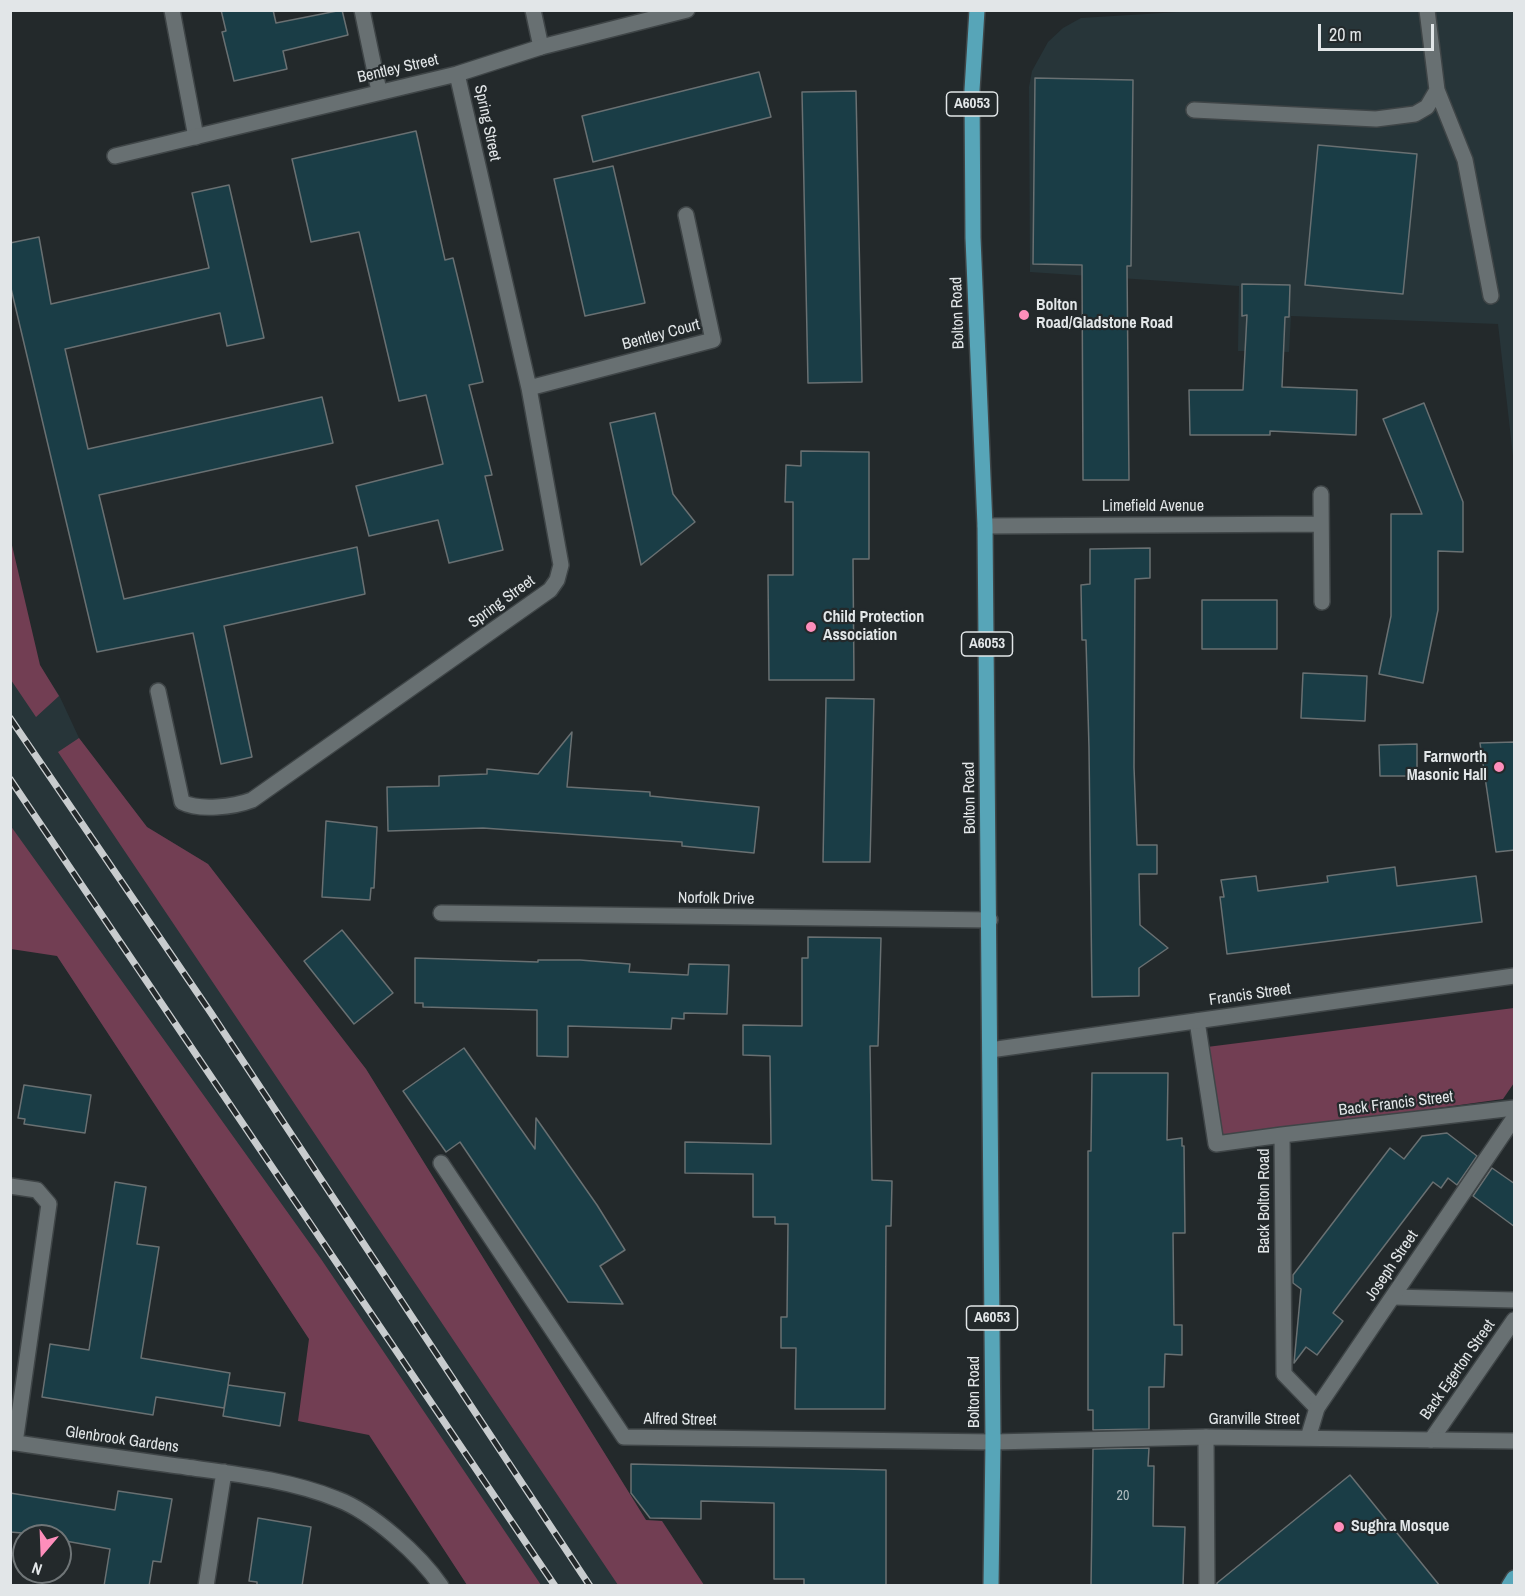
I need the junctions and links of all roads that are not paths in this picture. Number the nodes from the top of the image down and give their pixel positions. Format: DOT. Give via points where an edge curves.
graph roads {
  1 [pos="172,10"];
  2 [pos="362,10"];
  3 [pos="533,10"];
  4 [pos="687,10"];
  5 [pos="977,10"];
  6 [pos="1427,10"];
  7 [pos="541,47"];
  8 [pos="457,74"];
  9 [pos="1437,90"];
  10 [pos="379,91"];
  11 [pos="1194,110"];
  12 [pos="196,136"];
  13 [pos="115,156"];
  14 [pos="686,214"];
  15 [pos="1491,296"];
  16 [pos="529,388"];
  17 [pos="1321,494"];
  18 [pos="1321,524"];
  19 [pos="985,526"];
  20 [pos="1322,602"];
  21 [pos="158,691"];
  22 [pos="441,913"];
  23 [pos="990,920"];
  24 [pos="1515,976"];
  25 [pos="1197,1021"];
  26 [pos="990,1050"];
  27 [pos="1515,1108"];
  28 [pos="1515,1118"];
  29 [pos="1282,1135"];
  30 [pos="441,1163"];
  31 [pos="10,1185"];
  32 [pos="1393,1297"];
  33 [pos="1515,1300"];
  34 [pos="1515,1320"];
  35 [pos="1317,1408"];
  36 [pos="1206,1437"];
  37 [pos="1308,1438"];
  38 [pos="1431,1440"];
  39 [pos="1515,1441"];
  40 [pos="13,1443"];
  41 [pos="993,1443"];
  42 [pos="224,1472"];
  43 [pos="1515,1578"];
  44 [pos="206,1586"];
  45 [pos="441,1586"];
  46 [pos="991,1586"];
  47 [pos="1207,1586"];
  48 [pos="1509,1586"];
  1 -- 12 [label="street"];
  2 -- 10 [label="street"];
  3 -- 7 [label="street"];
  4 -- 7 [label="street, Bentley Street"];
  5 -- 19 [label="main road, Bolton Road / A6053" via="972,90 973,237"];
  6 -- 9 [label="street"];
  7 -- 8 [label="street, Bentley Street"];
  8 -- 10 [label="street, Bentley Street"];
  8 -- 16 [label="street, Spring Street"];
  9 -- 11 [label="street" via="1427,107 1415,114 1376,119"];
  9 -- 15 [label="street" via="1465,160"];
  10 -- 12 [label="street, Bentley Street"];
  12 -- 13 [label="street, Bentley Street"];
  14 -- 16 [label="street, Bentley Court" via="713,340"];
  16 -- 21 [label="street, Spring Street" via="561,566 558,580 550,590 394,702 252,800 240,804 189,806 182,802"];
  17 -- 18 [label="street"];
  18 -- 19 [label="street, Limefield Avenue"];
  18 -- 20 [label="street"];
  19 -- 23 [label="main road, Bolton Road / A6053"];
  22 -- 23 [label="street, Norfolk Drive"];
  23 -- 26 [label="main road, Bolton Road / A6053"];
  24 -- 25 [label="street, Francis Street"];
  25 -- 26 [label="street, Francis Street"];
  25 -- 29 [label="street, Back Bolton Road" via="1216,1144"];
  26 -- 41 [label="main road, Bolton Road / A6053"];
  27 -- 29 [label="street, Back Francis Street"];
  28 -- 32 [label="street, Joseph Street"];
  29 -- 35 [label="street, Back Bolton Road" via="1284,1374"];
  30 -- 41 [label="street, Alfred Street" via="624,1437"];
  31 -- 40 [label="street, Glenbrook Gardens" via="37,1190 49,1204"];
  32 -- 33 [label="street, Back Egerton Street"];
  32 -- 35 [label="street, Joseph Street"];
  34 -- 38 [label="street, Back Egerton Street"];
  35 -- 37 [label="street, Joseph Street"];
  36 -- 37 [label="street, Granville Street"];
  36 -- 41 [label="street, Granville Street"];
  36 -- 47 [label="street"];
  37 -- 38 [label="street, Granville Street"];
  38 -- 39 [label="street, Granville Street"];
  40 -- 42 [label="street, Glenbrook Gardens"];
  41 -- 46 [label="main road, Bolton Road / A6053"];
  42 -- 44 [label="street"];
  42 -- 45 [label="street, Glenbrook Gardens" via="340,1499 399,1542 431,1570"];
  43 -- 48 [label="main road"];
}
